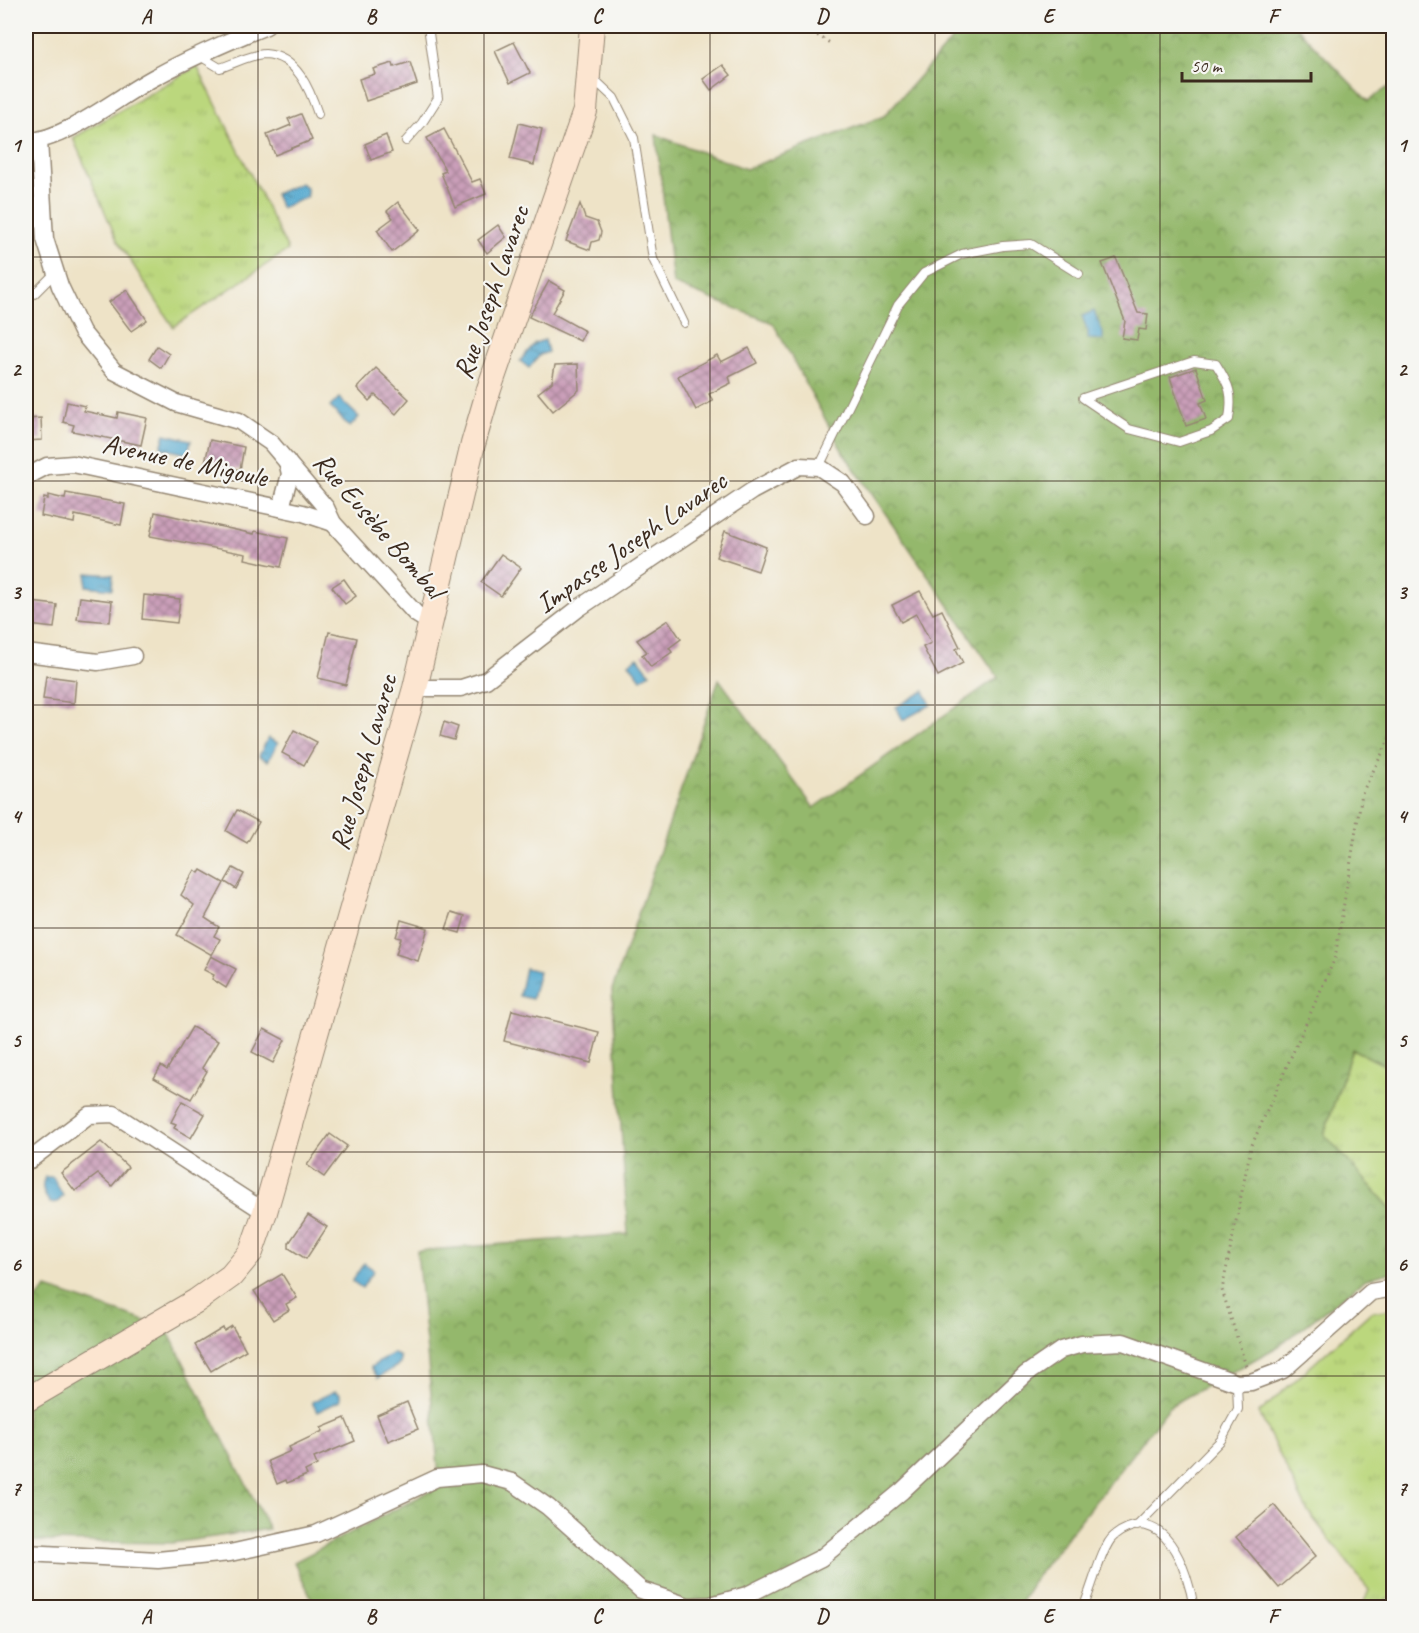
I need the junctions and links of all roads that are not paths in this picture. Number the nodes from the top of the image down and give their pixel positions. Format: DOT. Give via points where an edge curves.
graph roads {
  1 [pos="266,26"];
  2 [pos="428,26"];
  3 [pos="592,26"];
  4 [pos="200,55"];
  5 [pos="588,80"];
  6 [pos="318,114"];
  7 [pos="32,141"];
  8 [pos="406,141"];
  9 [pos="56,273"];
  10 [pos="1079,274"];
  11 [pos="26,297"];
  12 [pos="684,323"];
  13 [pos="1083,398"];
  14 [pos="287,462"];
  15 [pos="819,467"];
  16 [pos="26,477"];
  17 [pos="281,508"];
  18 [pos="867,516"];
  19 [pos="333,523"];
  20 [pos="432,624"];
  21 [pos="26,653"];
  22 [pos="133,656"];
  23 [pos="415,688"];
  24 [pos="26,1163"];
  25 [pos="265,1212"];
  26 [pos="1394,1288"];
  27 [pos="1244,1382"];
  28 [pos="26,1401"];
  29 [pos="1137,1526"];
  30 [pos="26,1553"];
  31 [pos="1083,1608"];
  32 [pos="1194,1608"];
  1 -- 4 [label="street"];
  2 -- 8 [label="lane" via="438,98"];
  3 -- 5 [label="street, Rue Joseph Lavarec"];
  4 -- 6 [label="lane" via="220,68 265,54 288,62 309,86"];
  4 -- 7 [label="street" via="156,76 69,128"];
  5 -- 12 [label="lane" via="596,81 614,98 634,138 652,259"];
  5 -- 20 [label="street, Rue Joseph Lavarec" via="585,111 473,444"];
  7 -- 9 [label="street, Rue Eusèbe Bombal" via="45,240"];
  9 -- 11 [label="lane"];
  9 -- 14 [label="street, Rue Eusèbe Bombal" via="82,332 114,371 176,403 239,421 271,442"];
  10 -- 15 [label="lane" via="1031,244 962,254 924,273 898,305"];
  13 -- 13 [label="lane" via="1194,361 1216,364 1232,398 1229,419 1211,431 1179,442 1129,429"];
  14 -- 17 [label="street, Rue Eusèbe Bombal" via="290,474"];
  14 -- 19 [label="street, Rue Eusèbe Bombal" via="326,508"];
  15 -- 18 [label="street" via="843,483"];
  15 -- 23 [label="street, Impasse Joseph Lavarec" via="799,466 752,491 579,608 486,680 461,688"];
  16 -- 17 [label="street, Avenue de Migoule" via="47,466 73,464"];
  17 -- 19 [label="street, Avenue de Migoule"];
  19 -- 20 [label="street, Rue Eusèbe Bombal" via="416,614"];
  20 -- 23 [label="street, Rue Joseph Lavarec"];
  21 -- 22 [label="street" via="98,662"];
  23 -- 25 [label="street, Rue Joseph Lavarec"];
  24 -- 25 [label="street" via="89,1115 114,1114"];
  25 -- 28 [label="street, Rue Joseph Lavarec" via="251,1252 231,1276"];
  26 -- 27 [label="street" via="1371,1292 1283,1370"];
  27 -- 29 [label="lane" via="1238,1409 1221,1440"];
  27 -- 30 [label="street" via="1123,1342 1082,1344 1061,1350 1026,1374 902,1491 821,1558 747,1594 711,1605 688,1606 641,1590 548,1507 512,1482 482,1474 437,1478 316,1534 230,1553 158,1560"];
  29 -- 31 [label="lane" via="1113,1536 1100,1558"];
  29 -- 32 [label="lane" via="1153,1527 1174,1546 1190,1584"];
}
